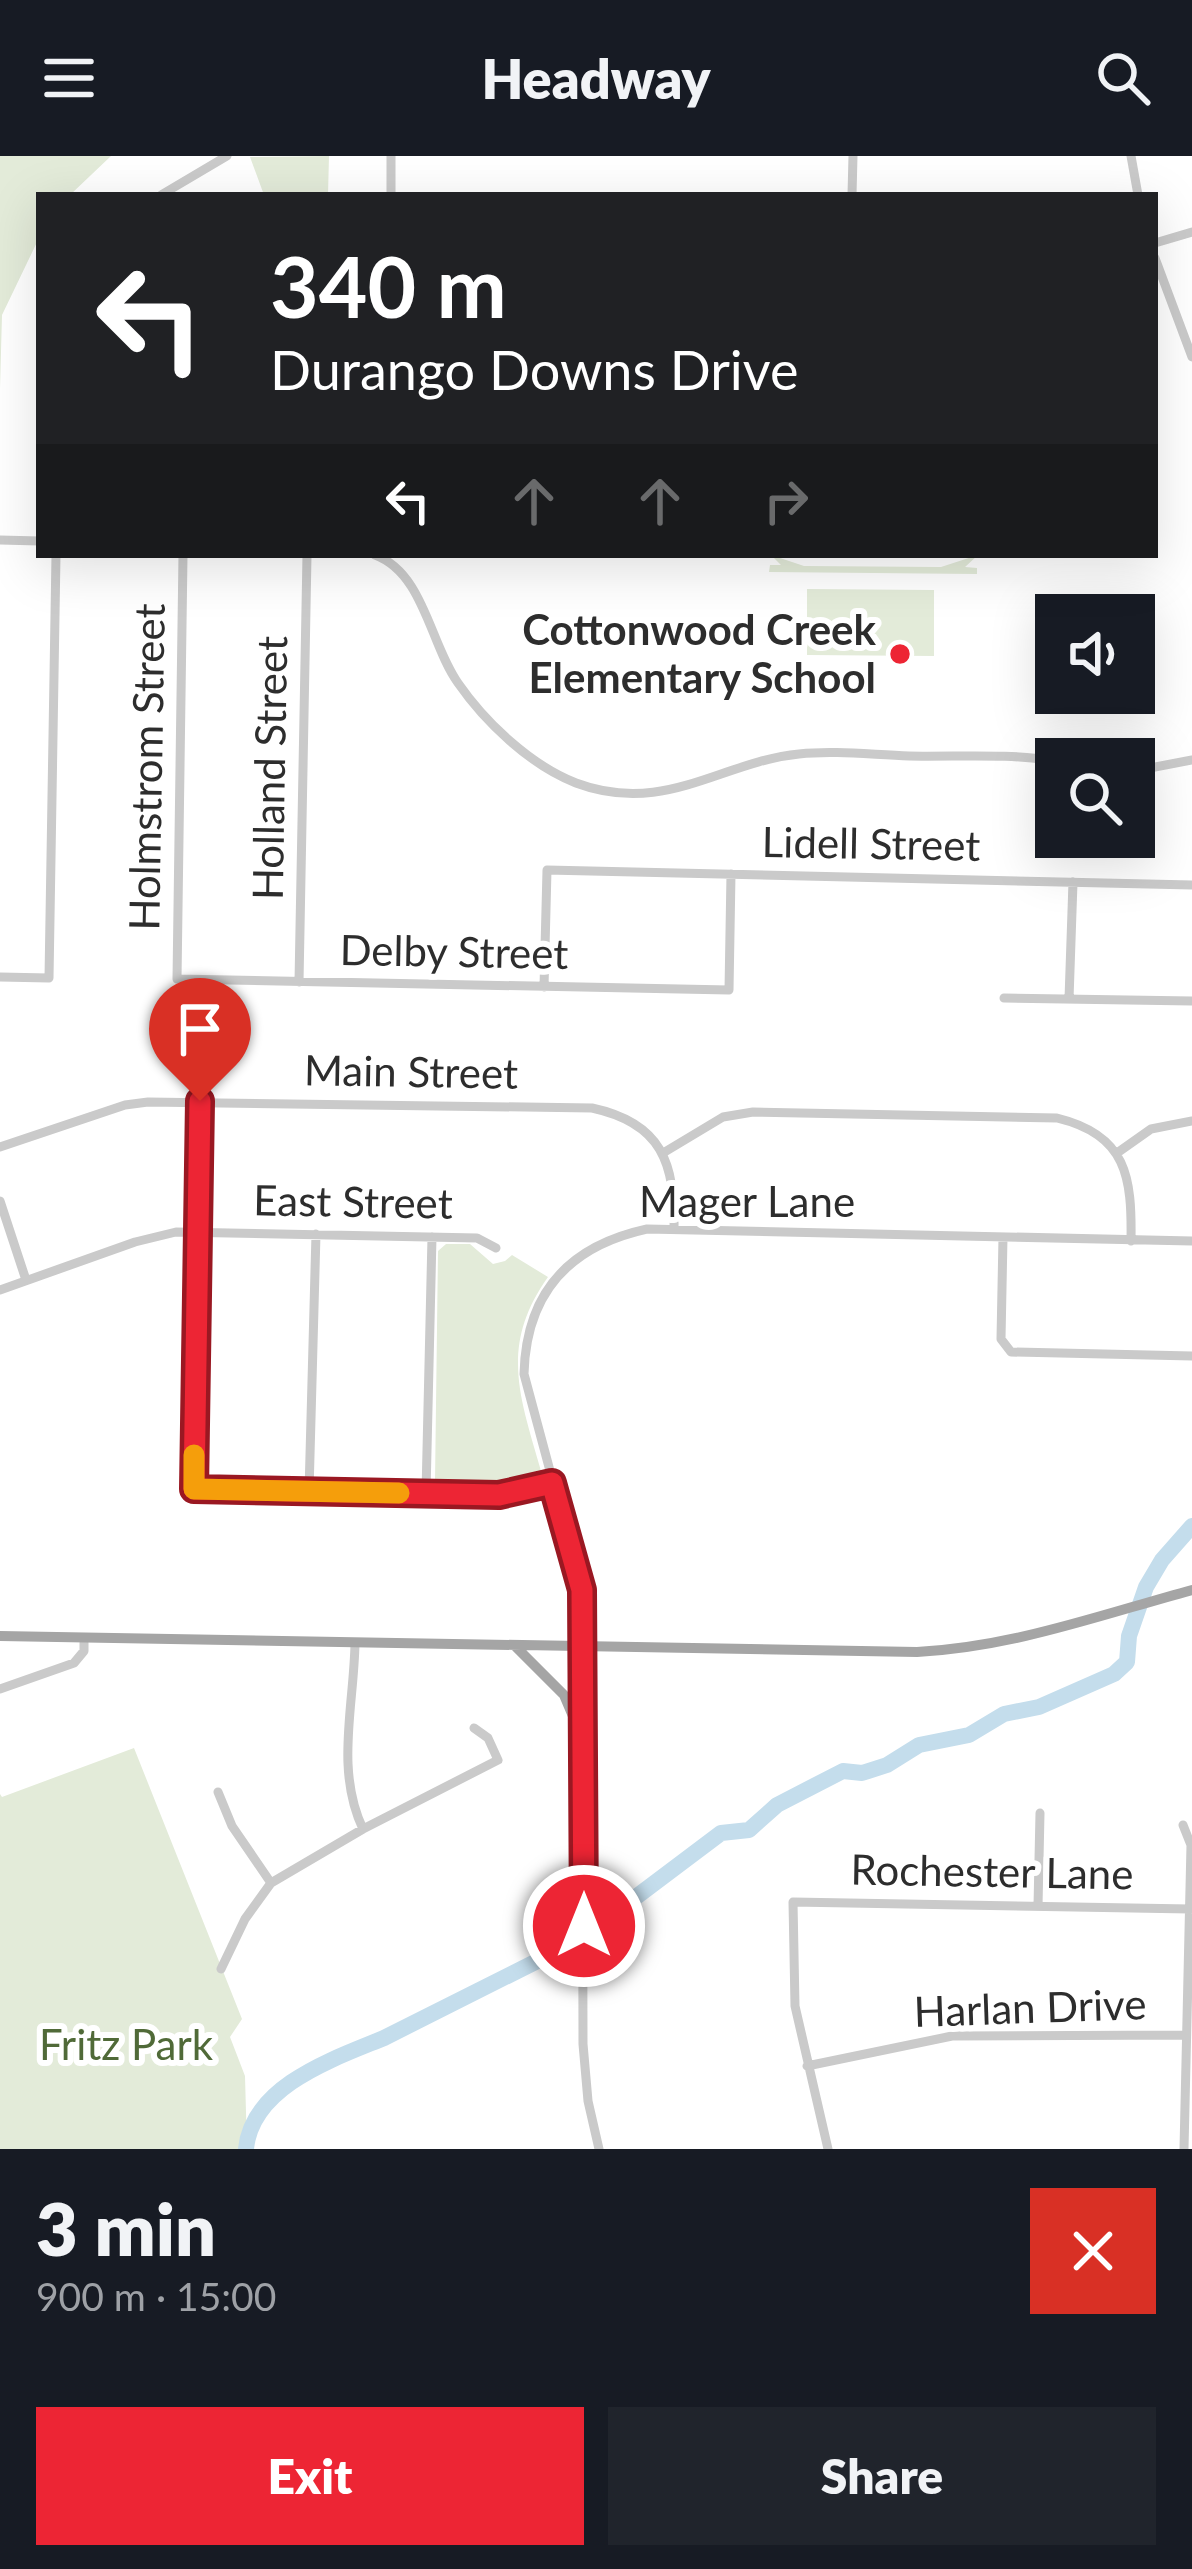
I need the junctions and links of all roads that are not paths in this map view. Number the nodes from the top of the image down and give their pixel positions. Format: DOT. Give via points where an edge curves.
graph roads {
  1 [pos="227,156"];
  2 [pos="392,156"];
  3 [pos="853,156"];
  4 [pos="1131,156"];
  5 [pos="166,192"];
  6 [pos="391,192"];
  7 [pos="852,192"];
  8 [pos="1137,192"];
  9 [pos="1192,232"];
  10 [pos="1158,242"];
  11 [pos="1158,266"];
  12 [pos="1192,358"];
  13 [pos="0,540"];
  14 [pos="36,541"];
  15 [pos="56,558"];
  16 [pos="183,558"];
  17 [pos="307,558"];
  18 [pos="382,558"];
  19 [pos="1035,760"];
  20 [pos="1192,760"];
  21 [pos="1155,767"];
  22 [pos="731,874"];
  23 [pos="1073,882"];
  24 [pos="1192,885"];
  25 [pos="0,977"];
  26 [pos="177,979"];
  27 [pos="299,982"];
  28 [pos="544,987"];
  29 [pos="1004,998"];
  30 [pos="1069,999"];
  31 [pos="1192,1001"];
  32 [pos="200,1101"];
  33 [pos="1192,1121"];
  34 [pos="0,1147"];
  35 [pos="663,1153"];
  36 [pos="1117,1153"];
  37 [pos="0,1201"];
  38 [pos="674,1229"];
  39 [pos="196,1232"];
  40 [pos="316,1234"];
  41 [pos="431,1237"];
  42 [pos="1003,1238"];
  43 [pos="1131,1241"];
  44 [pos="1192,1241"];
  45 [pos="496,1248"];
  46 [pos="26,1280"];
  47 [pos="0,1290"];
  48 [pos="1192,1356"];
  49 [pos="552,1483"];
  50 [pos="309,1492"];
  51 [pos="426,1493"];
  52 [pos="1188,1591"];
  53 [pos="0,1636"];
  54 [pos="84,1639"];
  55 [pos="355,1643"];
  56 [pos="516,1646"];
  57 [pos="583,1648"];
  58 [pos="0,1689"];
  59 [pos="474,1728"];
  60 [pos="584,1742"];
  61 [pos="218,1792"];
  62 [pos="1040,1813"];
  63 [pos="1183,1825"];
  64 [pos="363,1829"];
  65 [pos="271,1883"];
  66 [pos="1038,1906"];
  67 [pos="1190,1909"];
  68 [pos="221,1969"];
  69 [pos="1186,2035"];
  70 [pos="807,2066"];
  71 [pos="599,2149"];
  72 [pos="828,2149"];
  73 [pos="1184,2149"];
  1 -- 5 [label="street"];
  2 -- 6 [label="street"];
  3 -- 7 [label="street"];
  4 -- 8 [label="street"];
  9 -- 10 [label="street"];
  11 -- 12 [label="street"];
  13 -- 14 [label="street"];
  15 -- 25 [label="street" via="49,978"];
  16 -- 26 [label="street, Holmstrom Street"];
  17 -- 27 [label="street, Holland Street"];
  18 -- 19 [label="street" via="414,591 456,680 483,713 576,783 658,792 798,754"];
  20 -- 21 [label="street"];
  22 -- 23 [label="street, Lidell Street"];
  22 -- 28 [label="street, Lidell Street" via="548,870"];
  22 -- 28 [label="street, Delby Street" via="729,991"];
  23 -- 24 [label="street, Lidell Street"];
  23 -- 30 [label="street"];
  26 -- 27 [label="street, Delby Street"];
  27 -- 28 [label="street, Delby Street"];
  29 -- 30 [label="street"];
  30 -- 31 [label="street"];
  32 -- 34 [label="street, Main Street" via="125,1106"];
  32 -- 35 [label="street, Main Street" via="592,1108 625,1117"];
  32 -- 39 [label="street"];
  33 -- 36 [label="street" via="1151,1129"];
  35 -- 36 [label="street" via="723,1117 782,1112 1057,1118 1086,1127"];
  35 -- 38 [label="street"];
  36 -- 43 [label="street" via="1132,1195"];
  37 -- 46 [label="street"];
  38 -- 42 [label="street, Mager Lane"];
  38 -- 49 [label="street, Mager Lane" via="603,1242 540,1298 524,1373"];
  39 -- 40 [label="street, East Street"];
  39 -- 46 [label="street, East Street" via="160,1234"];
  39 -- 50 [label="street" via="194,1489"];
  40 -- 41 [label="street, East Street"];
  40 -- 50 [label="street"];
  41 -- 45 [label="street, East Street" via="477,1238"];
  41 -- 51 [label="street"];
  42 -- 43 [label="street, Mager Lane"];
  42 -- 48 [label="street" via="1001,1339 1011,1352"];
  43 -- 44 [label="street, Mager Lane"];
  46 -- 47 [label="street, East Street"];
  49 -- 51 [label="street" via="499,1495"];
  49 -- 57 [label="street, Mager Lane" via="582,1590"];
  50 -- 51 [label="street"];
  52 -- 57 [label="main road" via="1039,1635 954,1650"];
  53 -- 54 [label="main road"];
  54 -- 55 [label="main road"];
  54 -- 58 [label="street" via="74,1664"];
  55 -- 56 [label="main road"];
  55 -- 64 [label="street" via="347,1776"];
  56 -- 57 [label="main road"];
  56 -- 60 [label="main road" via="564,1695"];
  57 -- 60 [label="street, Mager Lane"];
  59 -- 64 [label="street" via="498,1760"];
  60 -- 71 [label="street, Mager Lane" via="583,2044"];
  61 -- 65 [label="street"];
  62 -- 66 [label="street"];
  63 -- 67 [label="street" via="1191,1845"];
  64 -- 65 [label="street"];
  65 -- 68 [label="street"];
  66 -- 67 [label="street, Rochester Lane"];
  66 -- 70 [label="street, Rochester Lane" via="793,1902 795,2006"];
  67 -- 69 [label="street"];
  69 -- 70 [label="street, Harlan Drive" via="952,2036"];
  69 -- 73 [label="street"];
  70 -- 72 [label="street"];
}
